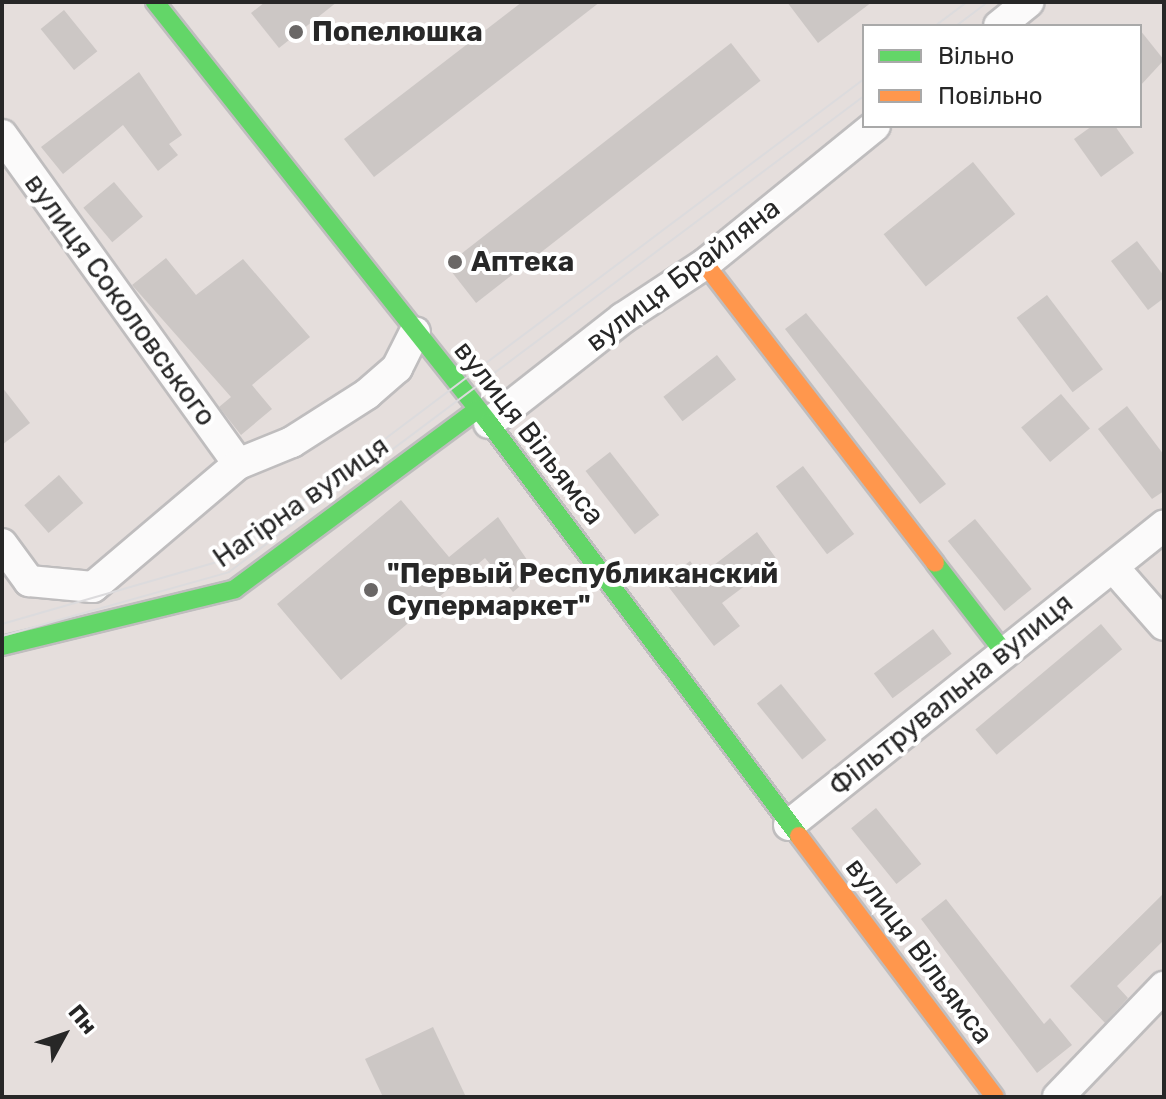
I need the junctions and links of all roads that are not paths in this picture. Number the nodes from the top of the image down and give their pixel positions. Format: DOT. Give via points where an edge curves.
graph roads {
  1 [pos="155,2"];
  2 [pos="1029,2"];
  3 [pos="1002,24"];
  4 [pos="873,128"];
  5 [pos="2,135"];
  6 [pos="705,264"];
  7 [pos="415,332"];
  8 [pos="483,416"];
  9 [pos="238,464"];
  10 [pos="1164,526"];
  11 [pos="2,544"];
  12 [pos="1113,567"];
  13 [pos="1164,625"];
  14 [pos="2,646"];
  15 [pos="1003,651"];
  16 [pos="789,825"];
  17 [pos="1164,987"];
  18 [pos="995,1097"];
  19 [pos="1058,1097"];
  1 -- 7 [label="street, вулиця Вільямса"];
  2 -- 3 [label="street"];
  4 -- 6 [label="street, вулиця Брайляна"];
  5 -- 9 [label="street, вулиця Соколовського"];
  6 -- 8 [label="street, вулиця Брайляна"];
  6 -- 15 [label="street"];
  7 -- 8 [label="street, вулиця Вільямса"];
  7 -- 9 [label="street" via="397,368 367,394 292,442"];
  8 -- 14 [label="street, Нагірна вулиця" via="235,589"];
  8 -- 16 [label="street, вулиця Вільямса"];
  9 -- 11 [label="street" via="93,587 29,581"];
  10 -- 12 [label="street, Фільтрувальна вулиця"];
  12 -- 13 [label="street"];
  12 -- 15 [label="street, Фільтрувальна вулиця"];
  15 -- 16 [label="street, Фільтрувальна вулиця"];
  16 -- 18 [label="street, вулиця Вільямса"];
  17 -- 19 [label="street"];
}
